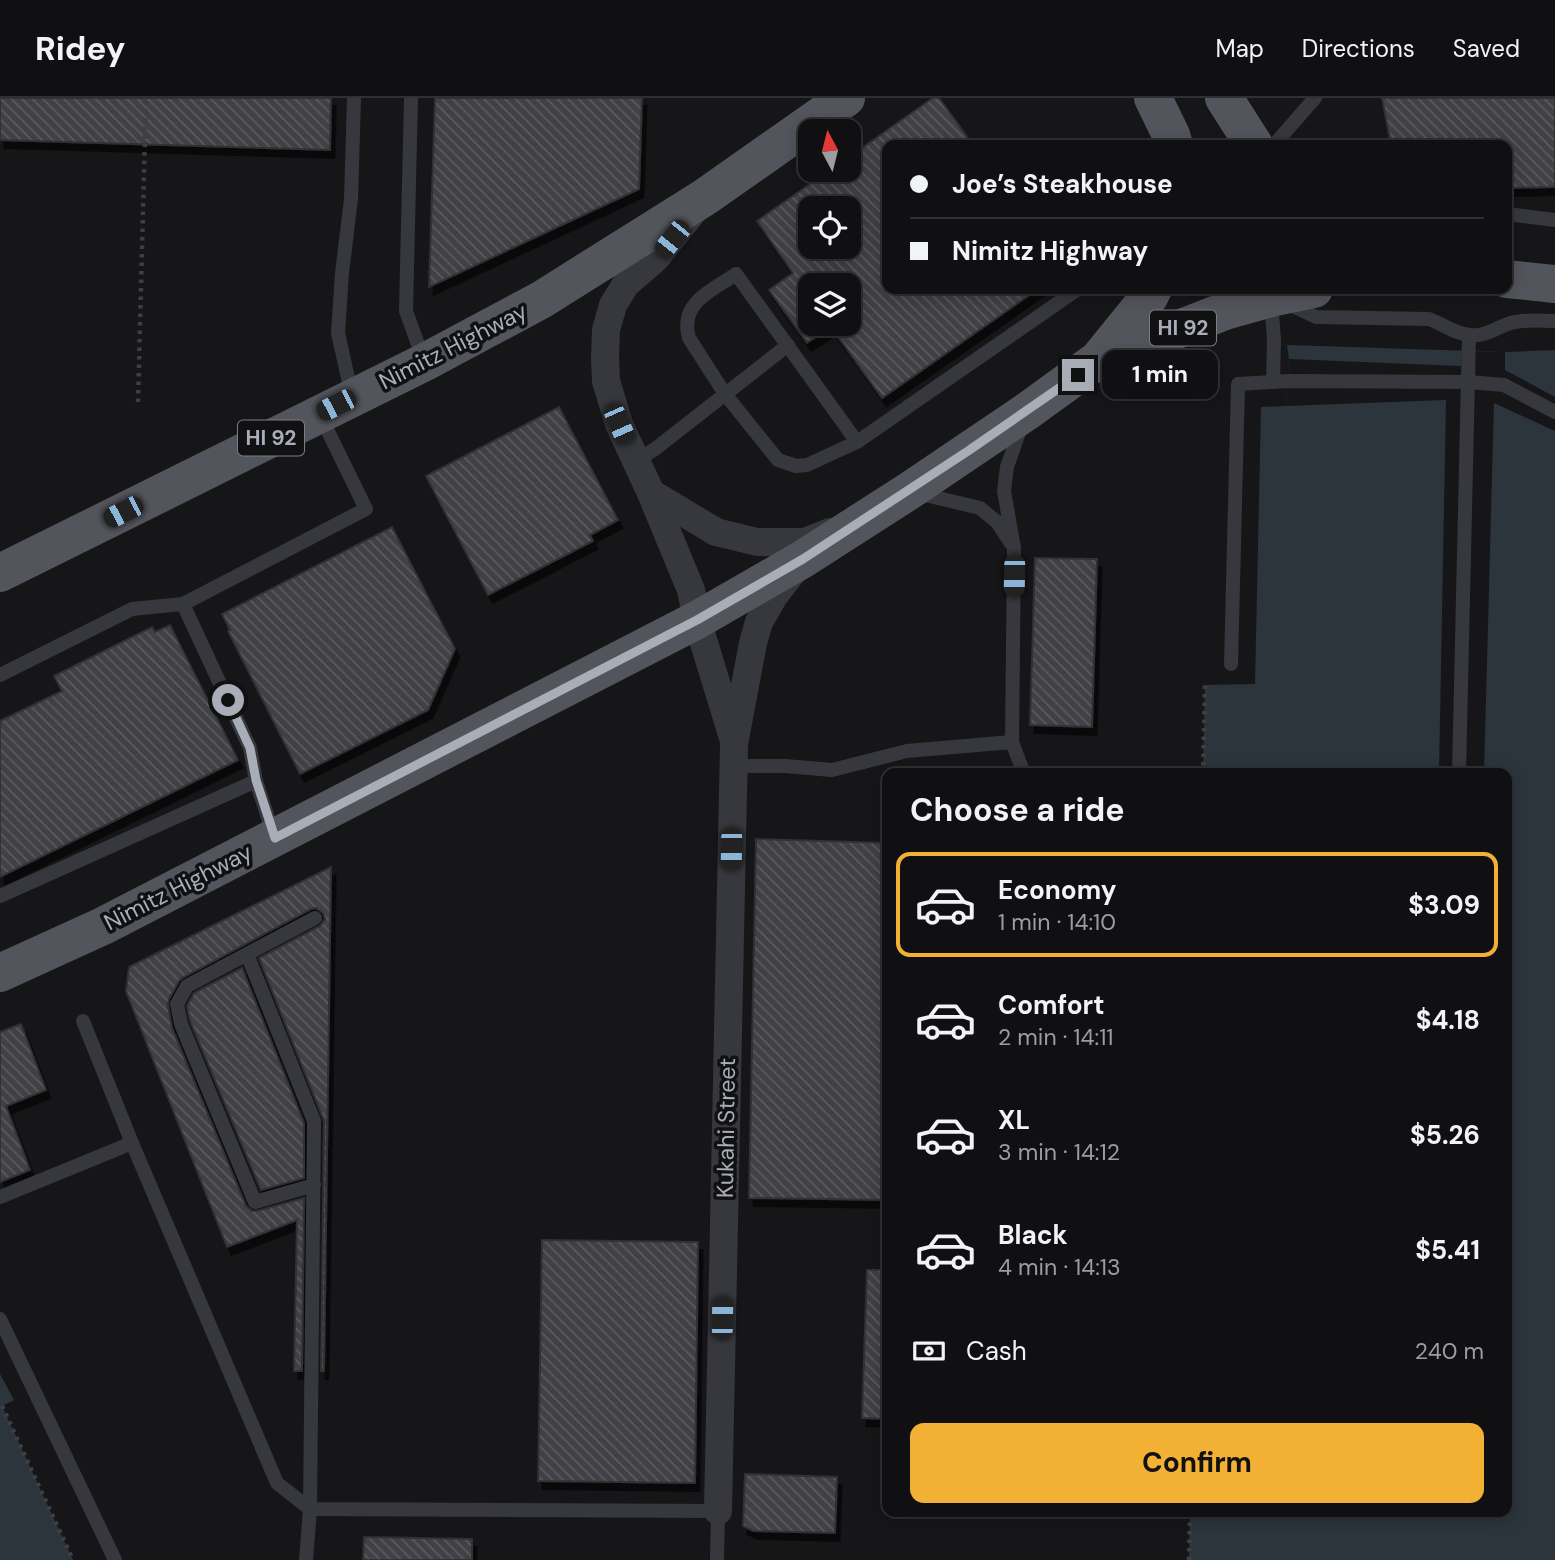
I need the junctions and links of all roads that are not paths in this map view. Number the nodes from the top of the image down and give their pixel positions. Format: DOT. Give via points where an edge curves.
graph roads {
  1 [pos="354,98"];
  2 [pos="411,98"];
  3 [pos="846,98"];
  4 [pos="1153,98"];
  5 [pos="1224,98"];
  6 [pos="1310,100"];
  7 [pos="1172,140"];
  8 [pos="1251,140"];
  9 [pos="1278,140"];
  10 [pos="705,197"];
  11 [pos="1512,215"];
  12 [pos="1555,220"];
  13 [pos="1071,294"];
  14 [pos="1150,294"];
  15 [pos="1291,294"];
  16 [pos="1272,298"];
  17 [pos="1555,321"];
  18 [pos="1469,335"];
  19 [pos="788,345"];
  20 [pos="425,362"];
  21 [pos="1095,362"];
  22 [pos="1273,382"];
  23 [pos="1468,382"];
  24 [pos="725,394"];
  25 [pos="336,405"];
  26 [pos="1026,412"];
  27 [pos="1555,412"];
  28 [pos="857,442"];
  29 [pos="636,461"];
  30 [pos="909,491"];
  31 [pos="651,493"];
  32 [pos="862,520"];
  33 [pos="1014,548"];
  34 [pos="803,559"];
  35 [pos="0,573"];
  36 [pos="183,604"];
  37 [pos="697,620"];
  38 [pos="1231,664"];
  39 [pos="0,676"];
  40 [pos="1012,742"];
  41 [pos="734,755"];
  42 [pos="1022,768"];
  43 [pos="1459,768"];
  44 [pos="256,780"];
  45 [pos="275,838"];
  46 [pos="0,897"];
  47 [pos="315,918"];
  48 [pos="247,954"];
  49 [pos="0,973"];
  50 [pos="83,1021"];
  51 [pos="132,1143"];
  52 [pos="314,1185"];
  53 [pos="0,1197"];
  54 [pos="0,1319"];
  55 [pos="310,1509"];
  56 [pos="718,1511"];
  57 [pos="116,1560"];
  58 [pos="306,1560"];
  59 [pos="717,1560"];
  1 -- 25 [label="lane"];
  2 -- 20 [label="lane" via="406,311"];
  3 -- 10 [label="main road, Nimitz Highway / HI 92"];
  4 -- 7 [label="main road"];
  5 -- 8 [label="main road"];
  6 -- 9 [label="lane"];
  10 -- 20 [label="main road, Nimitz Highway / HI 92" via="541,300"];
  10 -- 29 [label="street, Kukahi Street" via="655,259 626,284 613,305 606,330 606,381"];
  11 -- 12 [label="lane"];
  13 -- 28 [label="lane"];
  14 -- 21 [label="main road"];
  15 -- 16 [label="main road, Nimitz Highway / HI 92"];
  16 -- 18 [label="lane" via="1316,317 1429,319"];
  16 -- 21 [label="main road, Nimitz Highway / HI 92"];
  16 -- 22 [label="lane"];
  17 -- 18 [label="lane" via="1520,321 1487,334"];
  18 -- 23 [label="lane"];
  19 -- 24 [label="lane"];
  19 -- 24 [label="lane" via="736,274 695,302 687,318 689,338"];
  19 -- 28 [label="lane"];
  20 -- 25 [label="main road, Nimitz Highway / HI 92"];
  21 -- 26 [label="main road, Nimitz Highway / HI 92"];
  22 -- 23 [label="lane"];
  22 -- 38 [label="lane" via="1238,384"];
  23 -- 27 [label="lane" via="1504,385"];
  23 -- 43 [label="lane"];
  24 -- 28 [label="lane" via="786,464 807,465"];
  24 -- 29 [label="lane"];
  25 -- 35 [label="main road, Nimitz Highway / HI 92"];
  25 -- 36 [label="lane" via="366,509"];
  26 -- 30 [label="main road, Nimitz Highway / HI 92"];
  26 -- 33 [label="lane" via="1007,467 1004,491"];
  29 -- 31 [label="street, Kukahi Street"];
  30 -- 32 [label="main road, Nimitz Highway / HI 92"];
  30 -- 33 [label="lane" via="980,508 998,522"];
  31 -- 32 [label="street" via="716,532 757,542 805,542"];
  31 -- 37 [label="street, Kukahi Street" via="691,590"];
  32 -- 34 [label="main road, Nimitz Highway / HI 92"];
  33 -- 40 [label="lane"];
  34 -- 37 [label="main road, Nimitz Highway / HI 92"];
  34 -- 41 [label="street, Kukahi Street" via="760,622"];
  36 -- 39 [label="lane" via="132,609"];
  36 -- 44 [label="lane" via="250,748"];
  37 -- 41 [label="street, Kukahi Street"];
  37 -- 45 [label="main road, Nimitz Highway / HI 92"];
  40 -- 41 [label="lane" via="907,751 832,769 785,766"];
  40 -- 42 [label="lane"];
  41 -- 56 [label="street, Kukahi Street"];
  44 -- 45 [label="lane"];
  44 -- 46 [label="lane"];
  45 -- 49 [label="main road, Nimitz Highway / HI 92"];
  47 -- 48 [label="lane"];
  48 -- 52 [label="lane" via="314,1121"];
  48 -- 52 [label="lane" via="187,986 177,1004 181,1024 255,1202"];
  50 -- 51 [label="lane"];
  51 -- 53 [label="lane"];
  51 -- 55 [label="lane" via="277,1483"];
  52 -- 55 [label="lane"];
  54 -- 57 [label="lane"];
  55 -- 56 [label="lane"];
  55 -- 58 [label="lane"];
  56 -- 59 [label="lane"];
}
